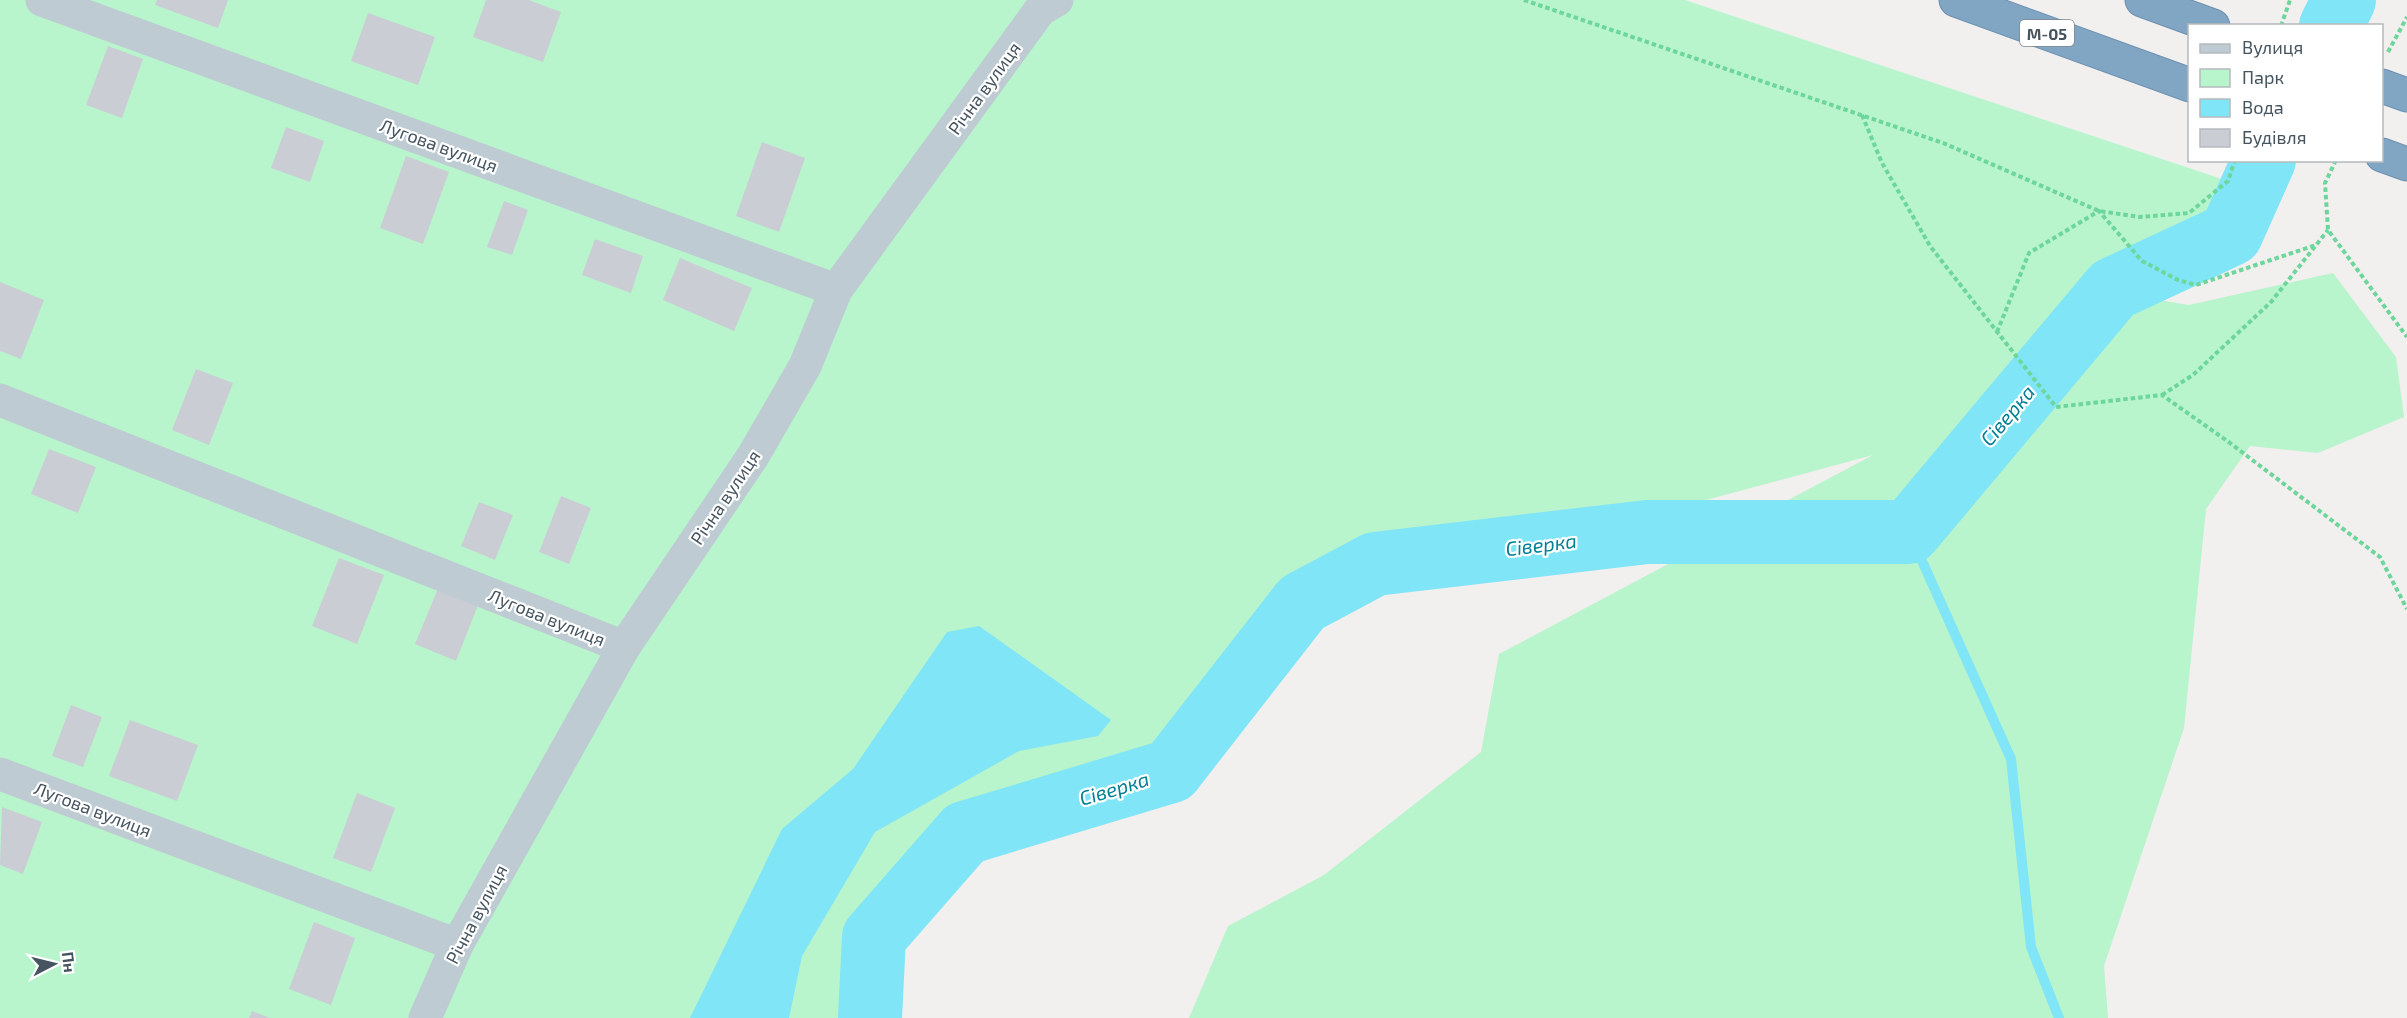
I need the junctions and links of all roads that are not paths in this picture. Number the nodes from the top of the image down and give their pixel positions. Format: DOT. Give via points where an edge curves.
graph roads {
  1 [pos="42,0"];
  2 [pos="1057,0"];
  3 [pos="1956,0"];
  4 [pos="2153,4"];
  5 [pos="2208,24"];
  6 [pos="2384,71"];
  7 [pos="2188,84"];
  8 [pos="2407,95"];
  9 [pos="2383,155"];
  10 [pos="2407,164"];
  11 [pos="836,290"];
  12 [pos="0,400"];
  13 [pos="624,647"];
  14 [pos="0,774"];
  15 [pos="457,945"];
  16 [pos="425,1018"];
  1 -- 11 [label="street, Лугова вулиця"];
  2 -- 11 [label="street, Річна вулиця" via="1040,10"];
  3 -- 7 [label="highway, М-05"];
  4 -- 5 [label="highway"];
  6 -- 8 [label="highway"];
  9 -- 10 [label="highway"];
  11 -- 13 [label="street, Річна вулиця" via="805,366 753,456"];
  12 -- 13 [label="street, Лугова вулиця"];
  13 -- 15 [label="street, Річна вулиця"];
  14 -- 15 [label="street, Лугова вулиця"];
  15 -- 16 [label="street, Річна вулиця"];
}
